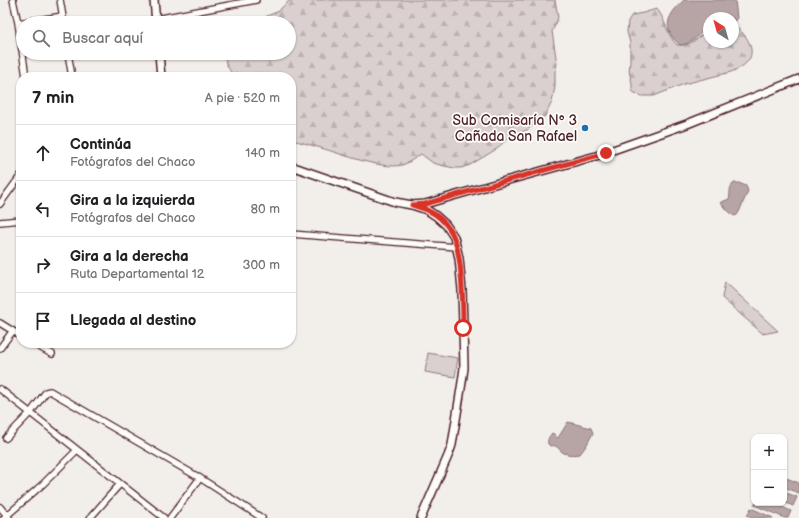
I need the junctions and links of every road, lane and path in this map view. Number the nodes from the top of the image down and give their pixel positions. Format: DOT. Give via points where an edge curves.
graph roads {
  1 [pos="13,0"];
  2 [pos="60,0"];
  3 [pos="154,0"];
  4 [pos="256,0"];
  5 [pos="16,16"];
  6 [pos="63,16"];
  7 [pos="156,16"];
  8 [pos="180,16"];
  9 [pos="23,60"];
  10 [pos="69,60"];
  11 [pos="160,60"];
  12 [pos="25,72"];
  13 [pos="71,72"];
  14 [pos="161,72"];
  15 [pos="799,79"];
  16 [pos="296,168"];
  17 [pos="16,182"];
  18 [pos="0,204"];
  19 [pos="412,205"];
  20 [pos="16,220"];
  21 [pos="0,222"];
  22 [pos="296,234"];
  23 [pos="457,247"];
  24 [pos="0,323"];
  25 [pos="12,332"];
  26 [pos="16,334"];
  27 [pos="0,348"];
  28 [pos="41,348"];
  29 [pos="52,354"];
  30 [pos="0,388"];
  31 [pos="31,412"];
  32 [pos="6,438"];
  33 [pos="77,450"];
  34 [pos="200,478"];
  35 [pos="120,484"];
  36 [pos="0,507"];
  37 [pos="7,517"];
  38 [pos="90,518"];
  39 [pos="164,518"];
  40 [pos="170,518"];
  41 [pos="262,518"];
  42 [pos="421,518"];
  1 -- 5 [label="street"];
  2 -- 6 [label="street"];
  3 -- 7 [label="main road"];
  4 -- 8 [label="street"];
  9 -- 12 [label="street"];
  10 -- 13 [label="street"];
  11 -- 14 [label="main road"];
  15 -- 19 [label="main road" via="687,124 596,156 425,204"];
  16 -- 19 [label="main road" via="395,202"];
  17 -- 18 [label="street"];
  19 -- 23 [label="main road" via="427,210 442,220 451,231"];
  20 -- 21 [label="street"];
  22 -- 23 [label="street"];
  23 -- 42 [label="main road" via="462,290 462,386 452,445"];
  24 -- 25 [label="street"];
  25 -- 26 [label="street"];
  25 -- 27 [label="street"];
  28 -- 29 [label="street"];
  30 -- 31 [label="street"];
  31 -- 32 [label="street"];
  31 -- 33 [label="street"];
  31 -- 34 [label="street" via="46,392 50,391"];
  33 -- 35 [label="street"];
  33 -- 37 [label="street"];
  34 -- 40 [label="street"];
  34 -- 41 [label="street"];
  35 -- 38 [label="street"];
  35 -- 39 [label="street"];
  36 -- 37 [label="street"];
}
